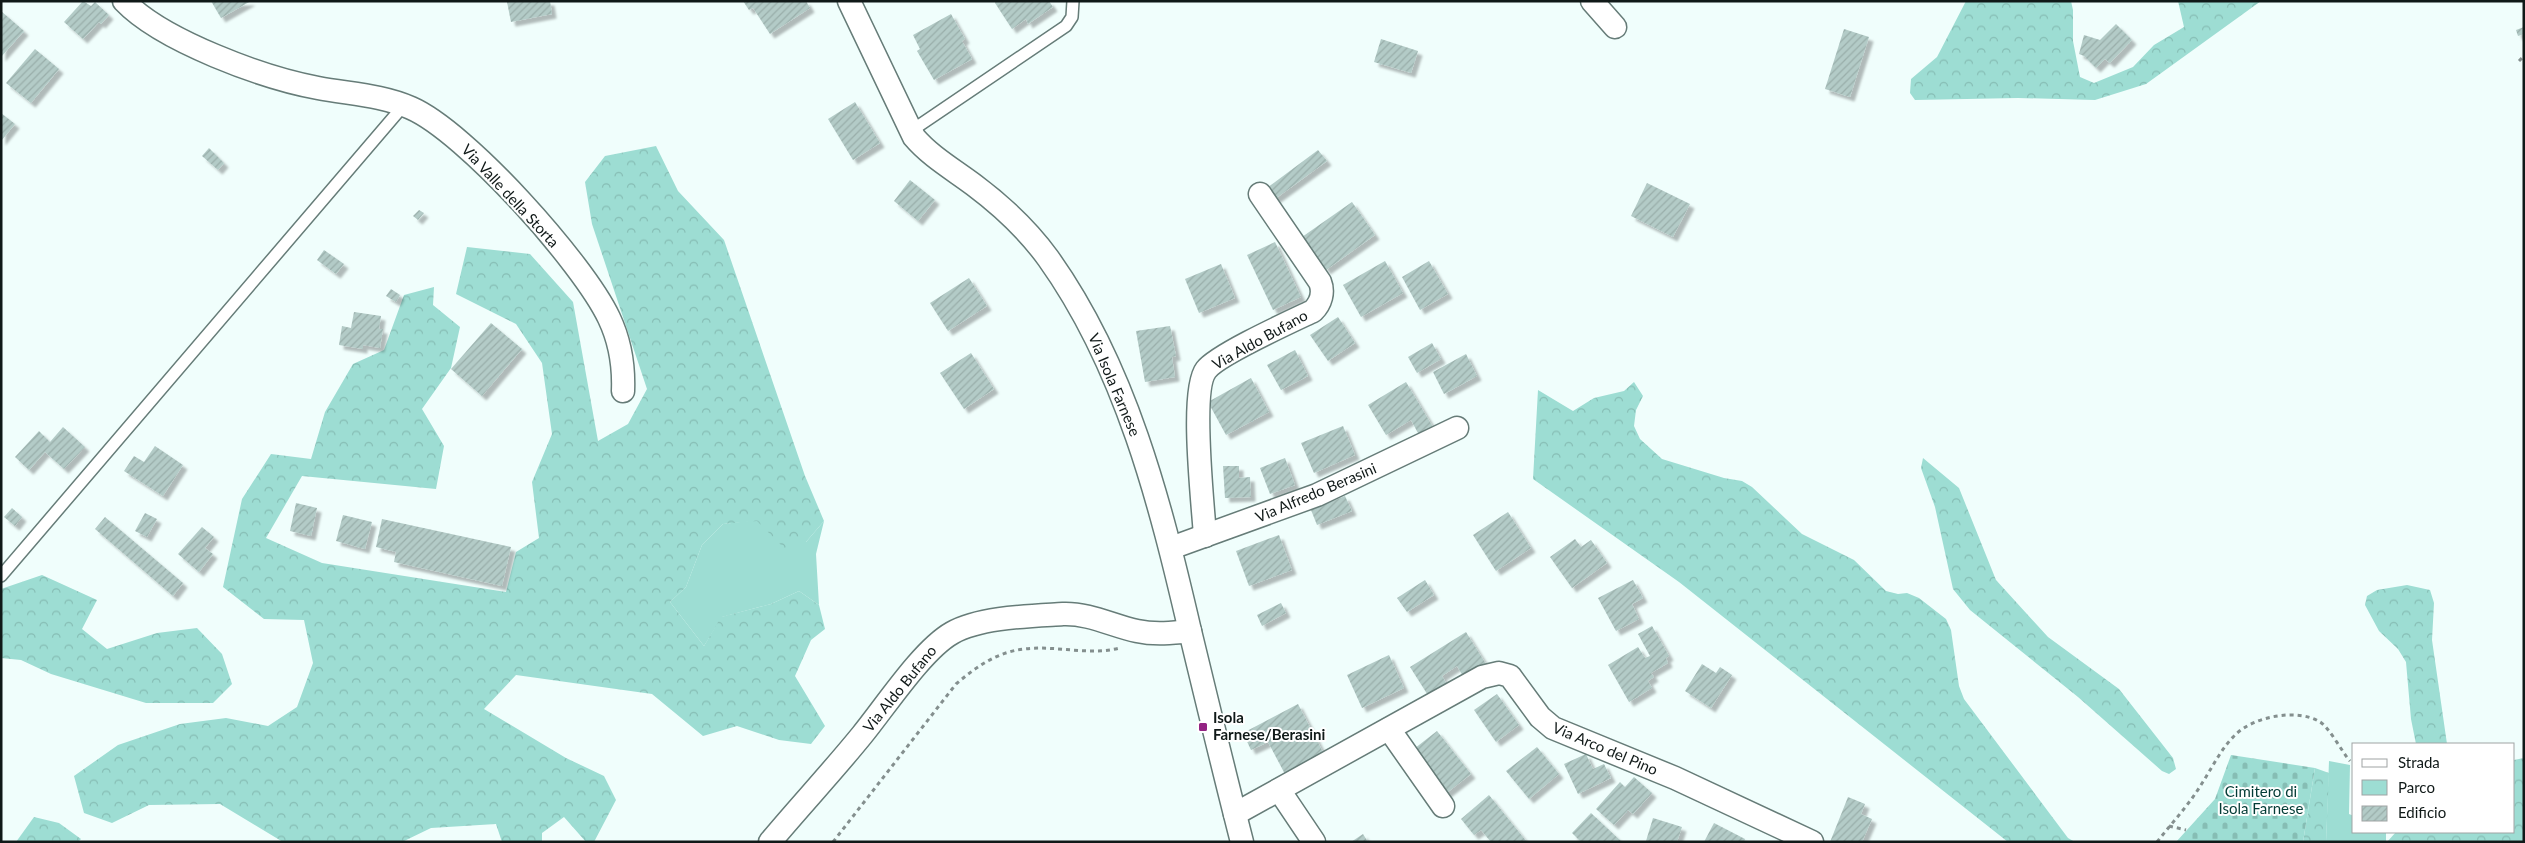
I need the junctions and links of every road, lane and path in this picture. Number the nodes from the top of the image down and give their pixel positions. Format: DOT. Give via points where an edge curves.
graph roads {
  1 [pos="124,1"];
  2 [pos="849,1"];
  3 [pos="1073,1"];
  4 [pos="1592,1"];
  5 [pos="1615,27"];
  6 [pos="2524,56"];
  7 [pos="2519,61"];
  8 [pos="404,105"];
  9 [pos="911,131"];
  10 [pos="1260,194"];
  11 [pos="623,391"];
  12 [pos="1457,428"];
  13 [pos="1205,536"];
  14 [pos="1172,548"];
  15 [pos="1,576"];
  16 [pos="1138,631"];
  17 [pos="1190,631"];
  18 [pos="1389,729"];
  19 [pos="2350,761"];
  20 [pos="1279,790"];
  21 [pos="1443,806"];
  22 [pos="1235,814"];
  23 [pos="2169,826"];
  24 [pos="2186,830"];
  25 [pos="770,842"];
  26 [pos="833,842"];
  27 [pos="1242,842"];
  28 [pos="1314,842"];
  29 [pos="1812,842"];
  30 [pos="2156,842"];
  1 -- 8 [label="street, Via Valle della Storta" via="151,25 254,71 316,88"];
  2 -- 9 [label="street, Via Isola Farnese"];
  3 -- 9 [label="lane" via="1072,17 1066,26"];
  4 -- 5 [label="street"];
  6 -- 7 [label="path"];
  8 -- 11 [label="street, Via Valle della Storta" via="435,122 472,153 540,224 589,284 609,318 618,342"];
  8 -- 15 [label="lane"];
  9 -- 14 [label="street, Via Isola Farnese" via="926,149 1011,214 1062,279 1094,335 1120,393"];
  10 -- 13 [label="street, Via Aldo Bufano" via="1320,282 1322,292 1313,311 1216,361 1203,375 1198,398"];
  12 -- 13 [label="street, Via Alfredo Berasini" via="1317,495"];
  13 -- 14 [label="street, Via Alfredo Berasini"];
  14 -- 17 [label="street, Via Isola Farnese"];
  16 -- 17 [label="street, Via Aldo Bufano" via="1163,634"];
  16 -- 25 [label="street, Via Aldo Bufano" via="1066,614 979,623 940,640"];
  16 -- 26 [label="path" via="1122,647 1103,652 1023,649 994,657 975,668 956,684"];
  17 -- 22 [label="street, Via Isola Farnese"];
  18 -- 20 [label="street, Via Arco del Pino"];
  18 -- 21 [label="street"];
  18 -- 29 [label="street, Via Arco del Pino" via="1482,677 1506,674 1514,680 1534,711 1553,728 1675,778"];
  19 -- 23 [label="path" via="2322,723 2305,715 2284,714 2253,724 2237,733 2222,750 2199,789"];
  20 -- 22 [label="street, Via Arco del Pino"];
  20 -- 28 [label="street"];
  22 -- 27 [label="street, Via Isola Farnese"];
  23 -- 24 [label="path"];
  23 -- 30 [label="path"];
}
